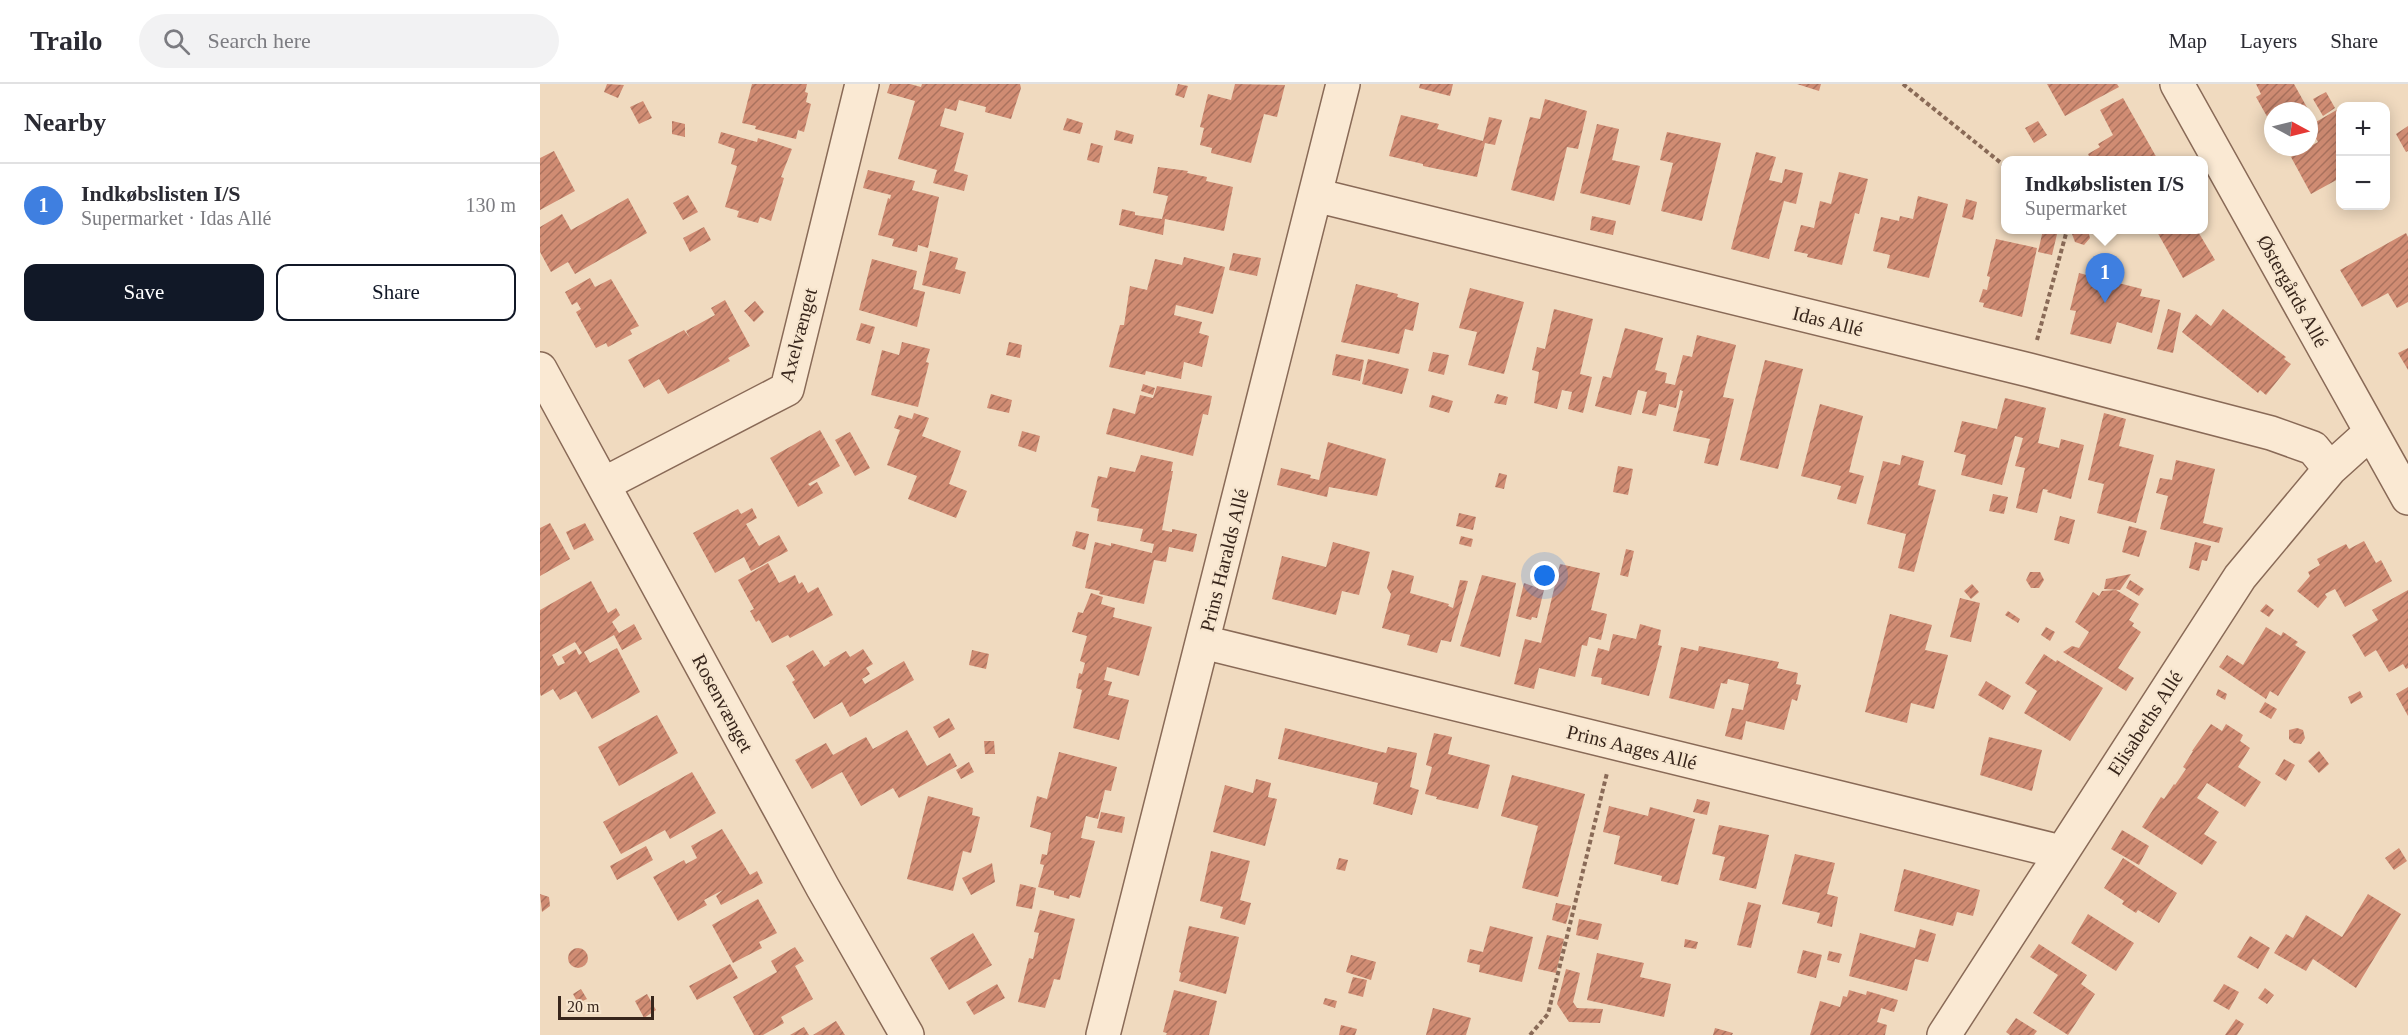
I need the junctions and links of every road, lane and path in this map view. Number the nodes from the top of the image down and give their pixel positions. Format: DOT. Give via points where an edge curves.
graph roads {
  1 [pos="862,84"];
  2 [pos="1343,84"];
  3 [pos="1904,84"];
  4 [pos="2177,84"];
  5 [pos="2001,162"];
  6 [pos="1315,195"];
  7 [pos="2066,234"];
  8 [pos="540,369"];
  9 [pos="2029,370"];
  10 [pos="2387,445"];
  11 [pos="2330,469"];
  12 [pos="604,484"];
  13 [pos="2408,498"];
  14 [pos="1203,642"];
  15 [pos="1614,742"];
  16 [pos="2061,852"];
  17 [pos="907,1035"];
  18 [pos="1103,1035"];
  19 [pos="1530,1035"];
  20 [pos="1944,1035"];
  1 -- 12 [label="street, Axelvænget" via="787,389"];
  2 -- 6 [label="street, Prins Haralds Allé"];
  3 -- 5 [label="path"];
  4 -- 10 [label="street, Østergårds Allé"];
  6 -- 9 [label="street, Idas Allé"];
  6 -- 14 [label="street, Prins Haralds Allé"];
  7 -- 9 [label="path"];
  8 -- 12 [label="street, Rosenvænget"];
  9 -- 11 [label="street, Idas Allé" via="2271,433 2313,448"];
  10 -- 11 [label="street, Elisabeths Allé"];
  10 -- 13 [label="street, Østergårds Allé"];
  11 -- 16 [label="street, Elisabeths Allé" via="2240,577"];
  12 -- 17 [label="street, Rosenvænget" via="822,888"];
  14 -- 15 [label="street, Prins Aages Allé"];
  14 -- 18 [label="street, Prins Haralds Allé"];
  15 -- 16 [label="street, Prins Aages Allé"];
  15 -- 19 [label="path" via="1548,1014"];
  16 -- 20 [label="street, Elisabeths Allé"];
}
